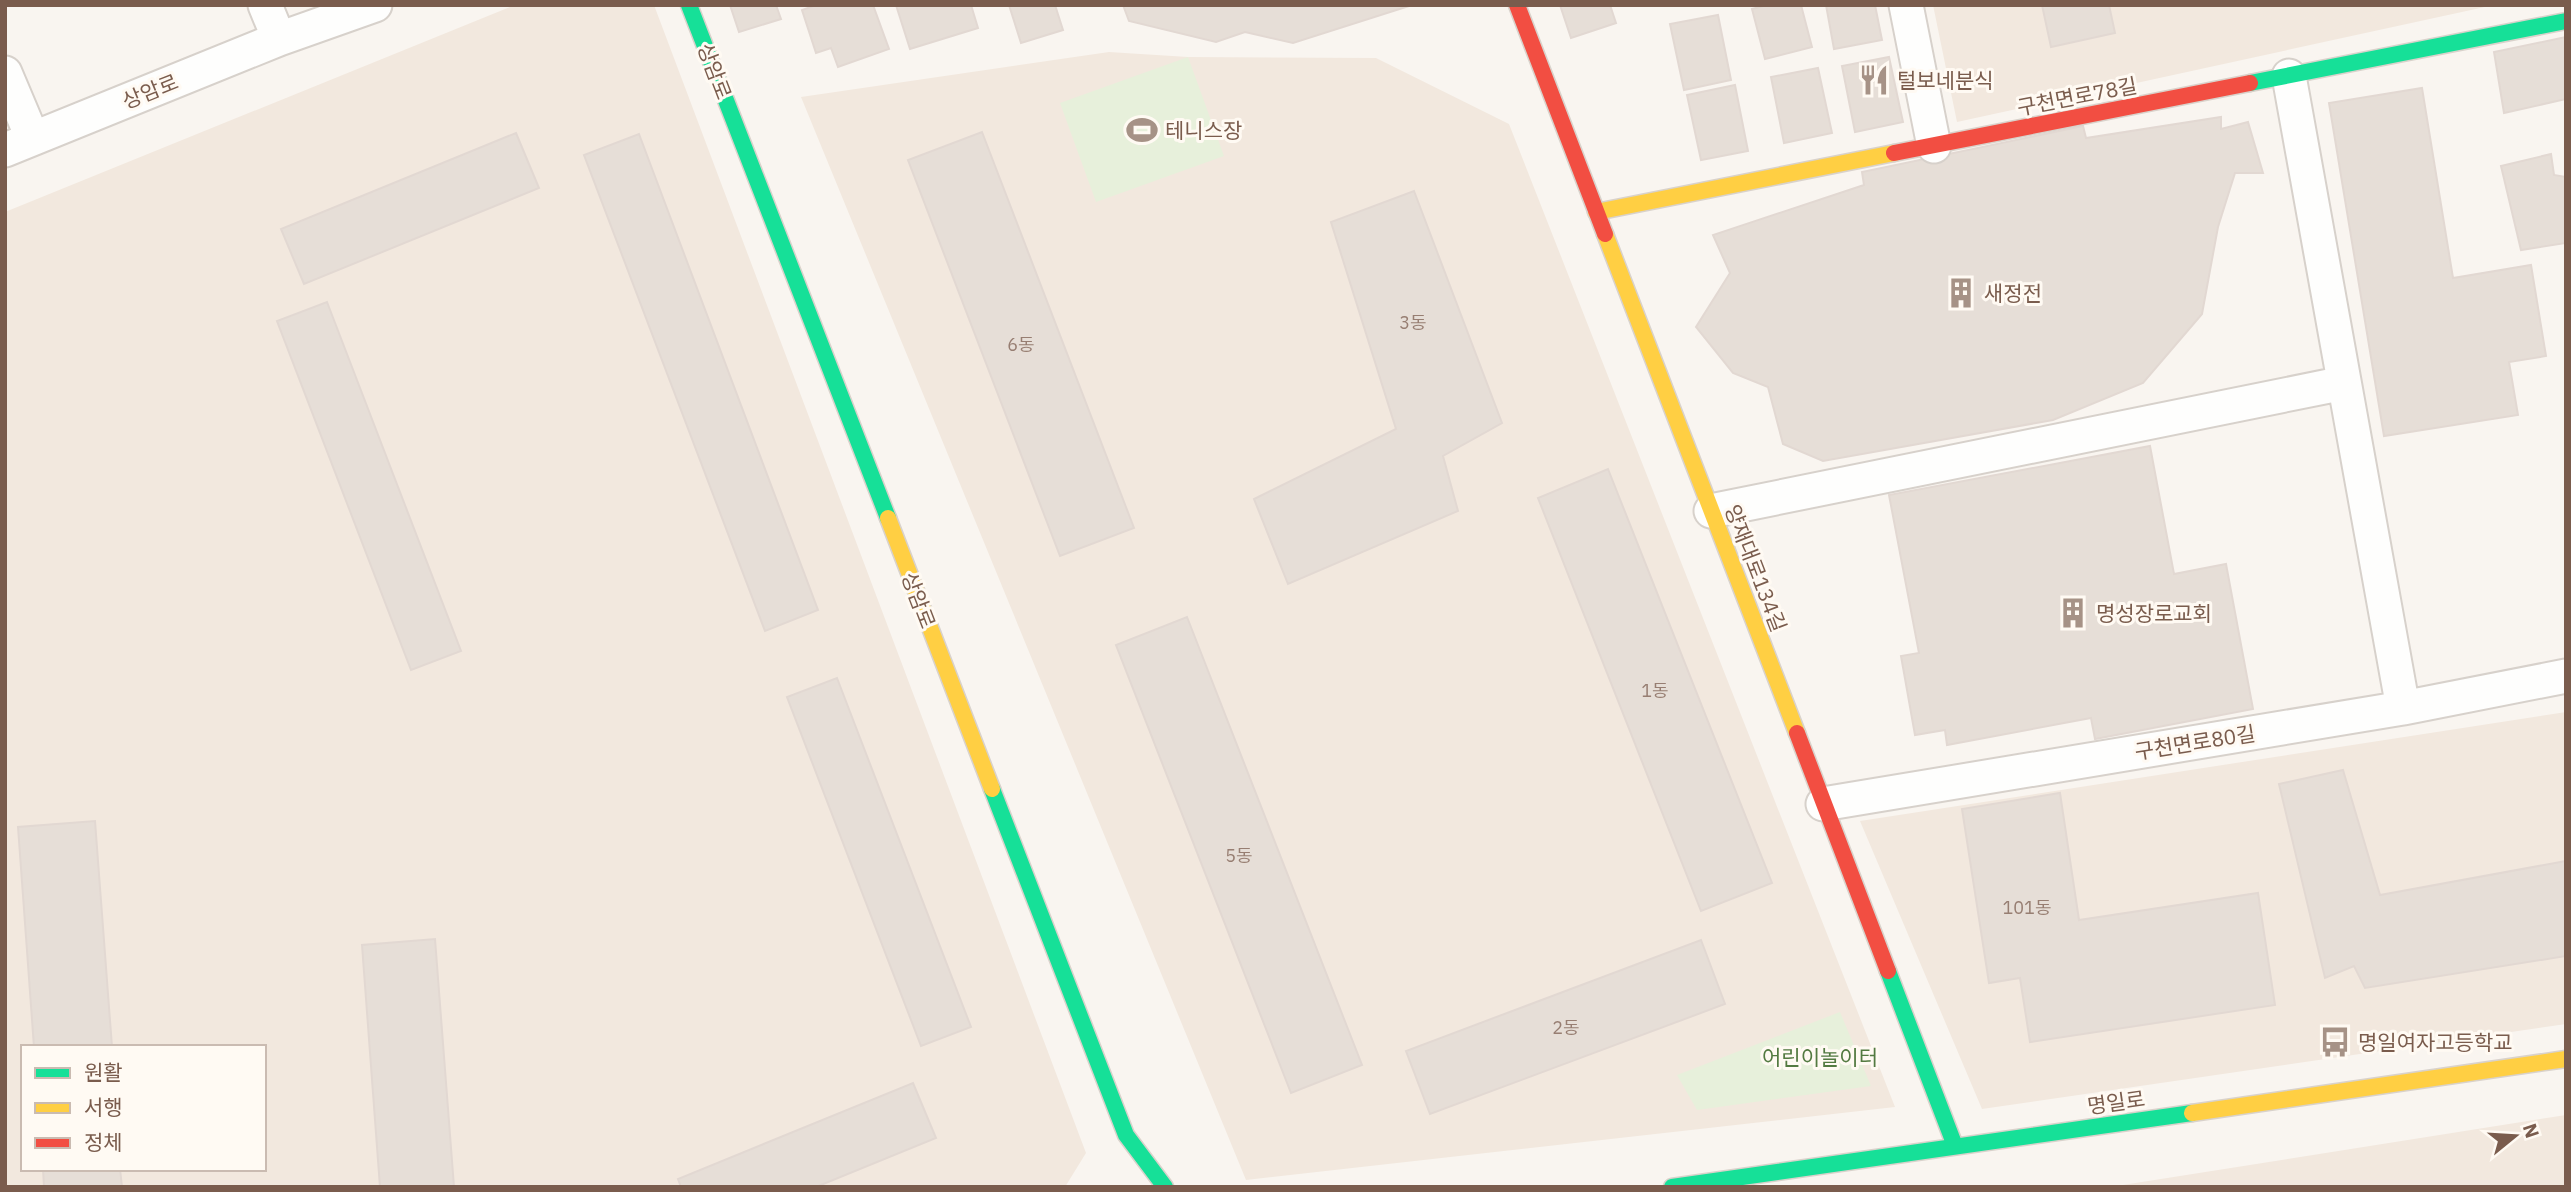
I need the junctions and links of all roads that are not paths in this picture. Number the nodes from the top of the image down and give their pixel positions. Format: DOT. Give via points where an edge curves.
graph roads {
  1 [pos="265,5"];
  2 [pos="375,5"];
  3 [pos="689,5"];
  4 [pos="1517,5"];
  5 [pos="1906,5"];
  6 [pos="2523,18"];
  7 [pos="2566,21"];
  8 [pos="279,40"];
  9 [pos="5,73"];
  10 [pos="2289,76"];
  11 [pos="18,144"];
  12 [pos="1934,146"];
  13 [pos="1596,212"];
  14 [pos="2344,383"];
  15 [pos="1711,511"];
  16 [pos="2566,676"];
  17 [pos="2403,708"];
  18 [pos="1823,803"];
  19 [pos="2566,1059"];
  20 [pos="1955,1146"];
  21 [pos="1165,1187"];
  22 [pos="1672,1187"];
  1 -- 8 [label="street"];
  2 -- 8 [label="street, 상암로"];
  3 -- 21 [label="street, 상암로" via="1126,1135"];
  4 -- 13 [label="street, 양재대로134길"];
  5 -- 12 [label="street"];
  6 -- 7 [label="street, 구천면로78길"];
  6 -- 10 [label="street, 구천면로78길"];
  8 -- 11 [label="street, 상암로"];
  9 -- 11 [label="street"];
  10 -- 12 [label="street, 구천면로78길"];
  10 -- 14 [label="street"];
  12 -- 13 [label="street, 구천면로78길"];
  13 -- 15 [label="street, 양재대로134길"];
  14 -- 15 [label="street"];
  14 -- 17 [label="street"];
  15 -- 18 [label="street, 양재대로134길"];
  16 -- 17 [label="street, 구천면로80길"];
  17 -- 18 [label="street, 구천면로80길"];
  18 -- 20 [label="street, 양재대로134길"];
  19 -- 20 [label="street, 명일로"];
  20 -- 22 [label="street, 명일로"];
}
